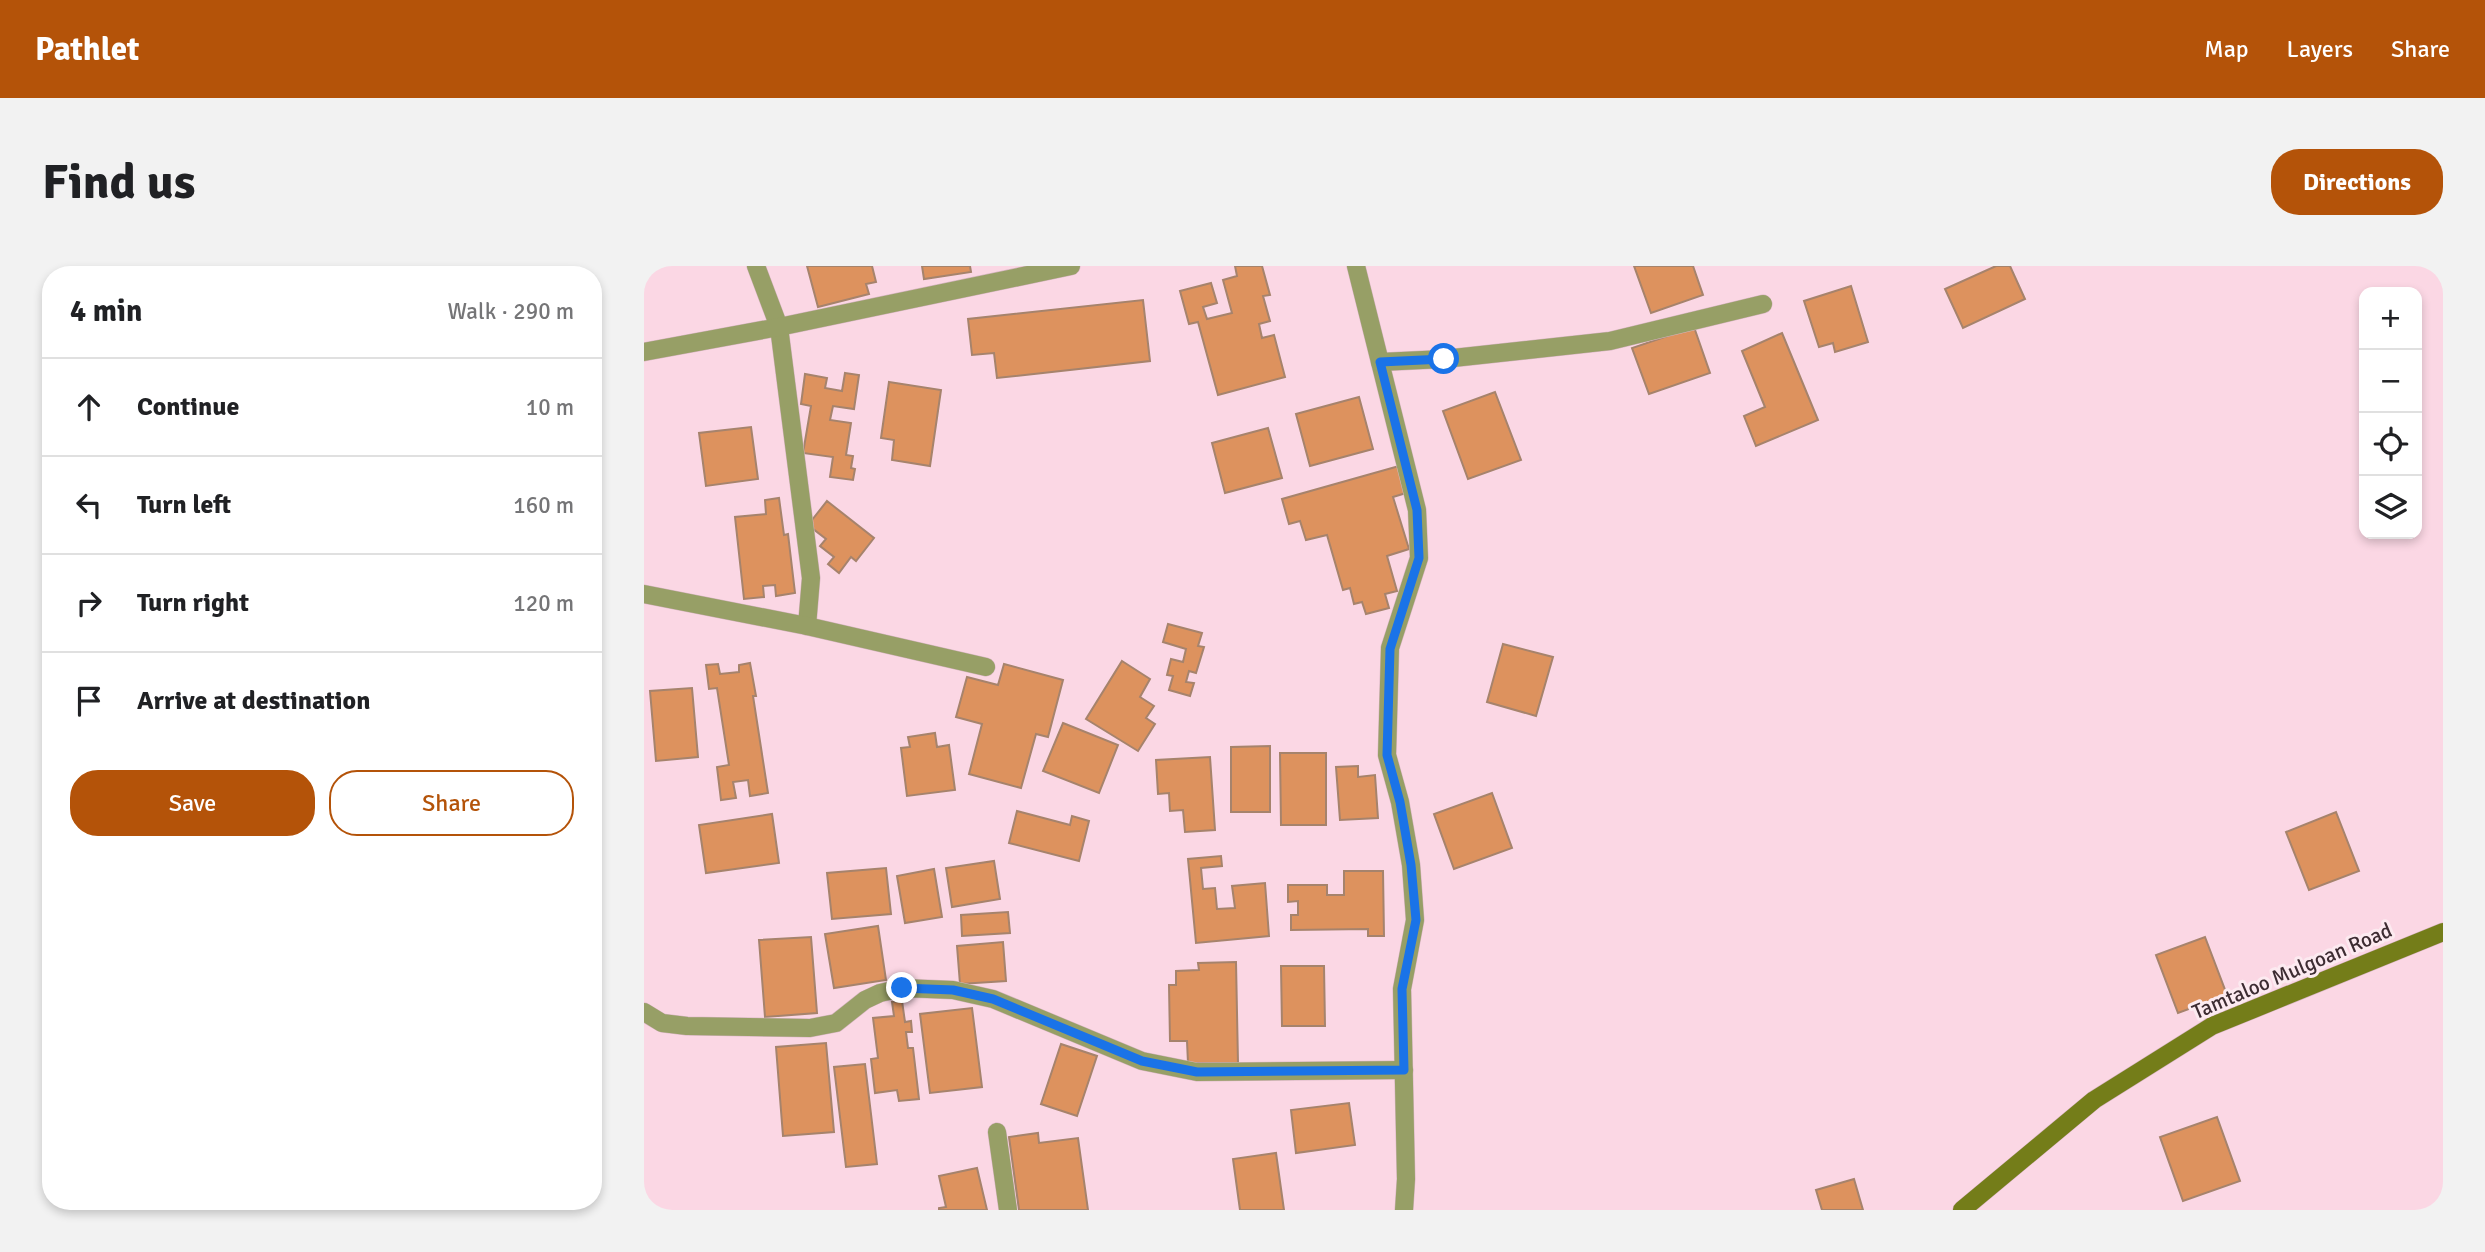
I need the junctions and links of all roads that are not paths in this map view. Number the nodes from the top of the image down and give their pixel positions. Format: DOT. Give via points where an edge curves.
graph roads {
  1 [pos="756,266"];
  2 [pos="1070,266"];
  3 [pos="1356,266"];
  4 [pos="1763,304"];
  5 [pos="779,327"];
  6 [pos="644,352"];
  7 [pos="1380,362"];
  8 [pos="644,594"];
  9 [pos="807,626"];
  10 [pos="986,667"];
  11 [pos="2443,932"];
  12 [pos="645,1015"];
  13 [pos="1404,1070"];
  14 [pos="997,1132"];
  15 [pos="1008,1210"];
  16 [pos="1404,1210"];
  17 [pos="1962,1210"];
  1 -- 5 [label="street"];
  2 -- 5 [label="street"];
  3 -- 7 [label="street"];
  4 -- 7 [label="street" via="1610,341"];
  5 -- 6 [label="street"];
  5 -- 9 [label="street" via="811,578"];
  7 -- 13 [label="street" via="1417,510 1419,546 1390,649 1387,741 1411,865 1416,920 1402,989"];
  8 -- 9 [label="street"];
  9 -- 10 [label="street"];
  11 -- 17 [label="main road, Tamtaloo Mulgoan Road" via="2212,1026 2094,1100"];
  12 -- 13 [label="street" via="687,1026 810,1028 836,1023 880,993 902,988 953,990 993,999 1142,1061 1197,1072"];
  13 -- 16 [label="street"];
  14 -- 15 [label="street"];
}
